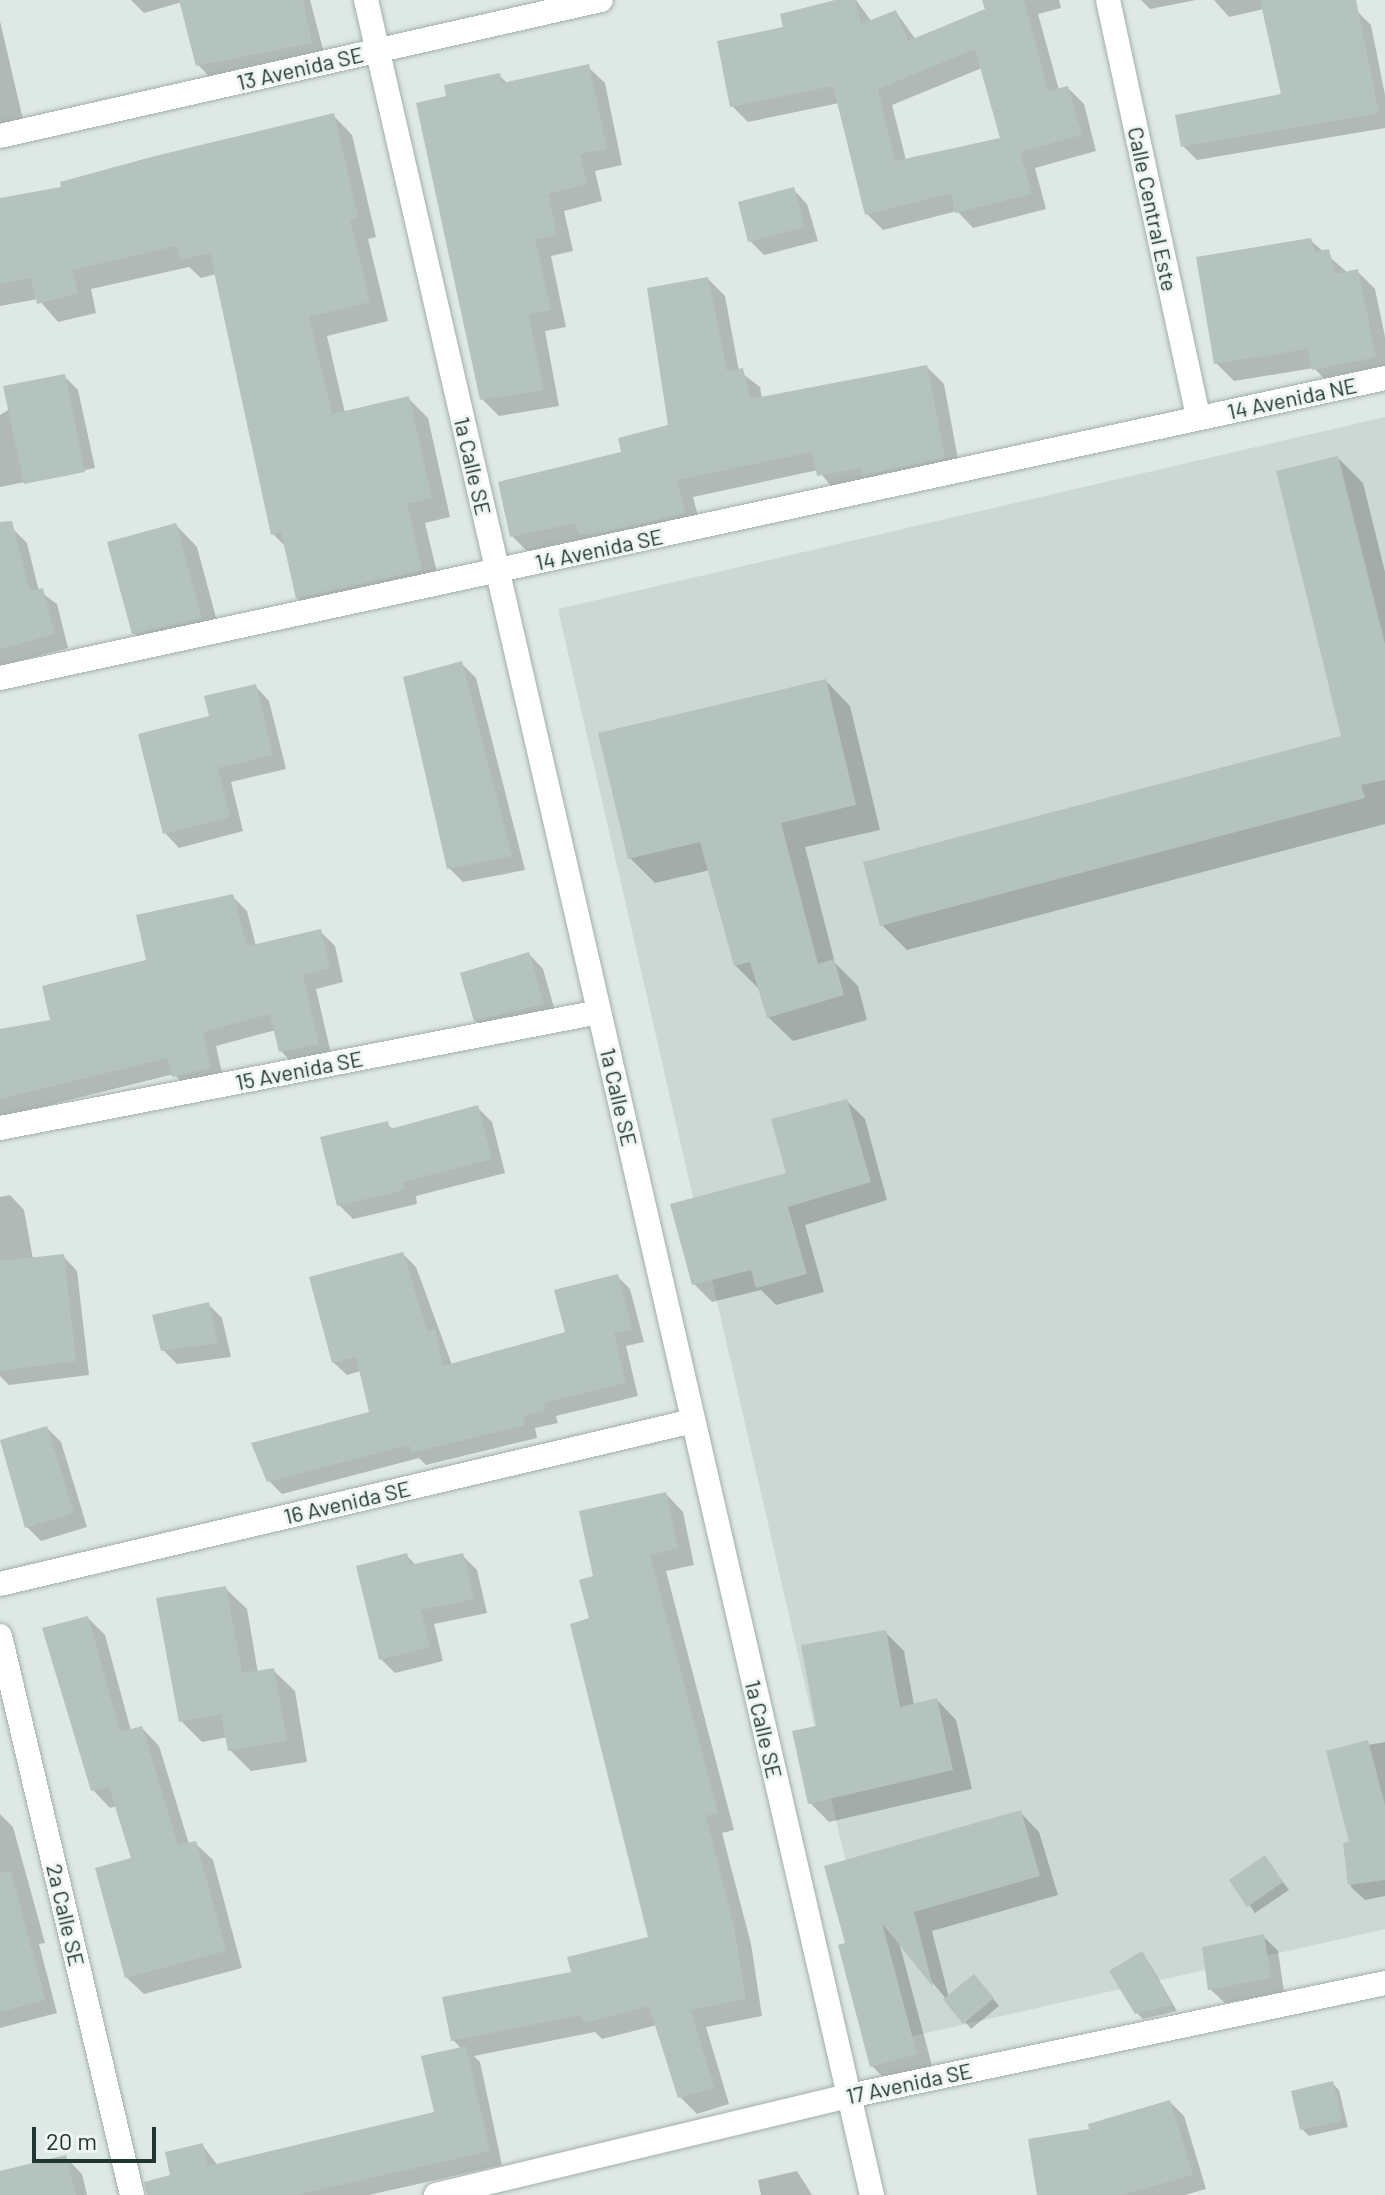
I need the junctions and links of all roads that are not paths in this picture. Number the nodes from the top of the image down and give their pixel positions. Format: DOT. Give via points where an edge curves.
graph roads {
  1 [pos="366,0"];
  2 [pos="601,0"];
  3 [pos="1108,0"];
  4 [pos="377,51"];
  5 [pos="0,136"];
  6 [pos="1385,378"];
  7 [pos="1198,417"];
  8 [pos="497,571"];
  9 [pos="0,678"];
  10 [pos="599,1012"];
  11 [pos="0,1128"];
  12 [pos="693,1421"];
  13 [pos="0,1584"];
  14 [pos="0,1636"];
  15 [pos="1385,1983"];
  16 [pos="849,2096"];
  17 [pos="132,2195"];
  18 [pos="436,2195"];
  19 [pos="872,2195"];
  1 -- 4 [label="street, 1a Calle SE"];
  2 -- 4 [label="street, 13 Avenida SE"];
  3 -- 7 [label="street, Calle Central Este"];
  4 -- 5 [label="street, 13 Avenida SE"];
  4 -- 8 [label="street, 1a Calle SE"];
  6 -- 7 [label="street, 14 Avenida NE"];
  7 -- 8 [label="street, 14 Avenida SE"];
  8 -- 9 [label="street, 14 Avenida SE"];
  8 -- 10 [label="street, 1a Calle SE"];
  10 -- 11 [label="street, 15 Avenida SE"];
  10 -- 12 [label="street, 1a Calle SE"];
  12 -- 13 [label="street, 16 Avenida SE"];
  12 -- 16 [label="street, 1a Calle SE"];
  14 -- 17 [label="street, 2a Calle SE"];
  15 -- 16 [label="street, 17 Avenida SE"];
  16 -- 18 [label="street, 17 Avenida SE"];
  16 -- 19 [label="street, 1a Calle SE"];
}
